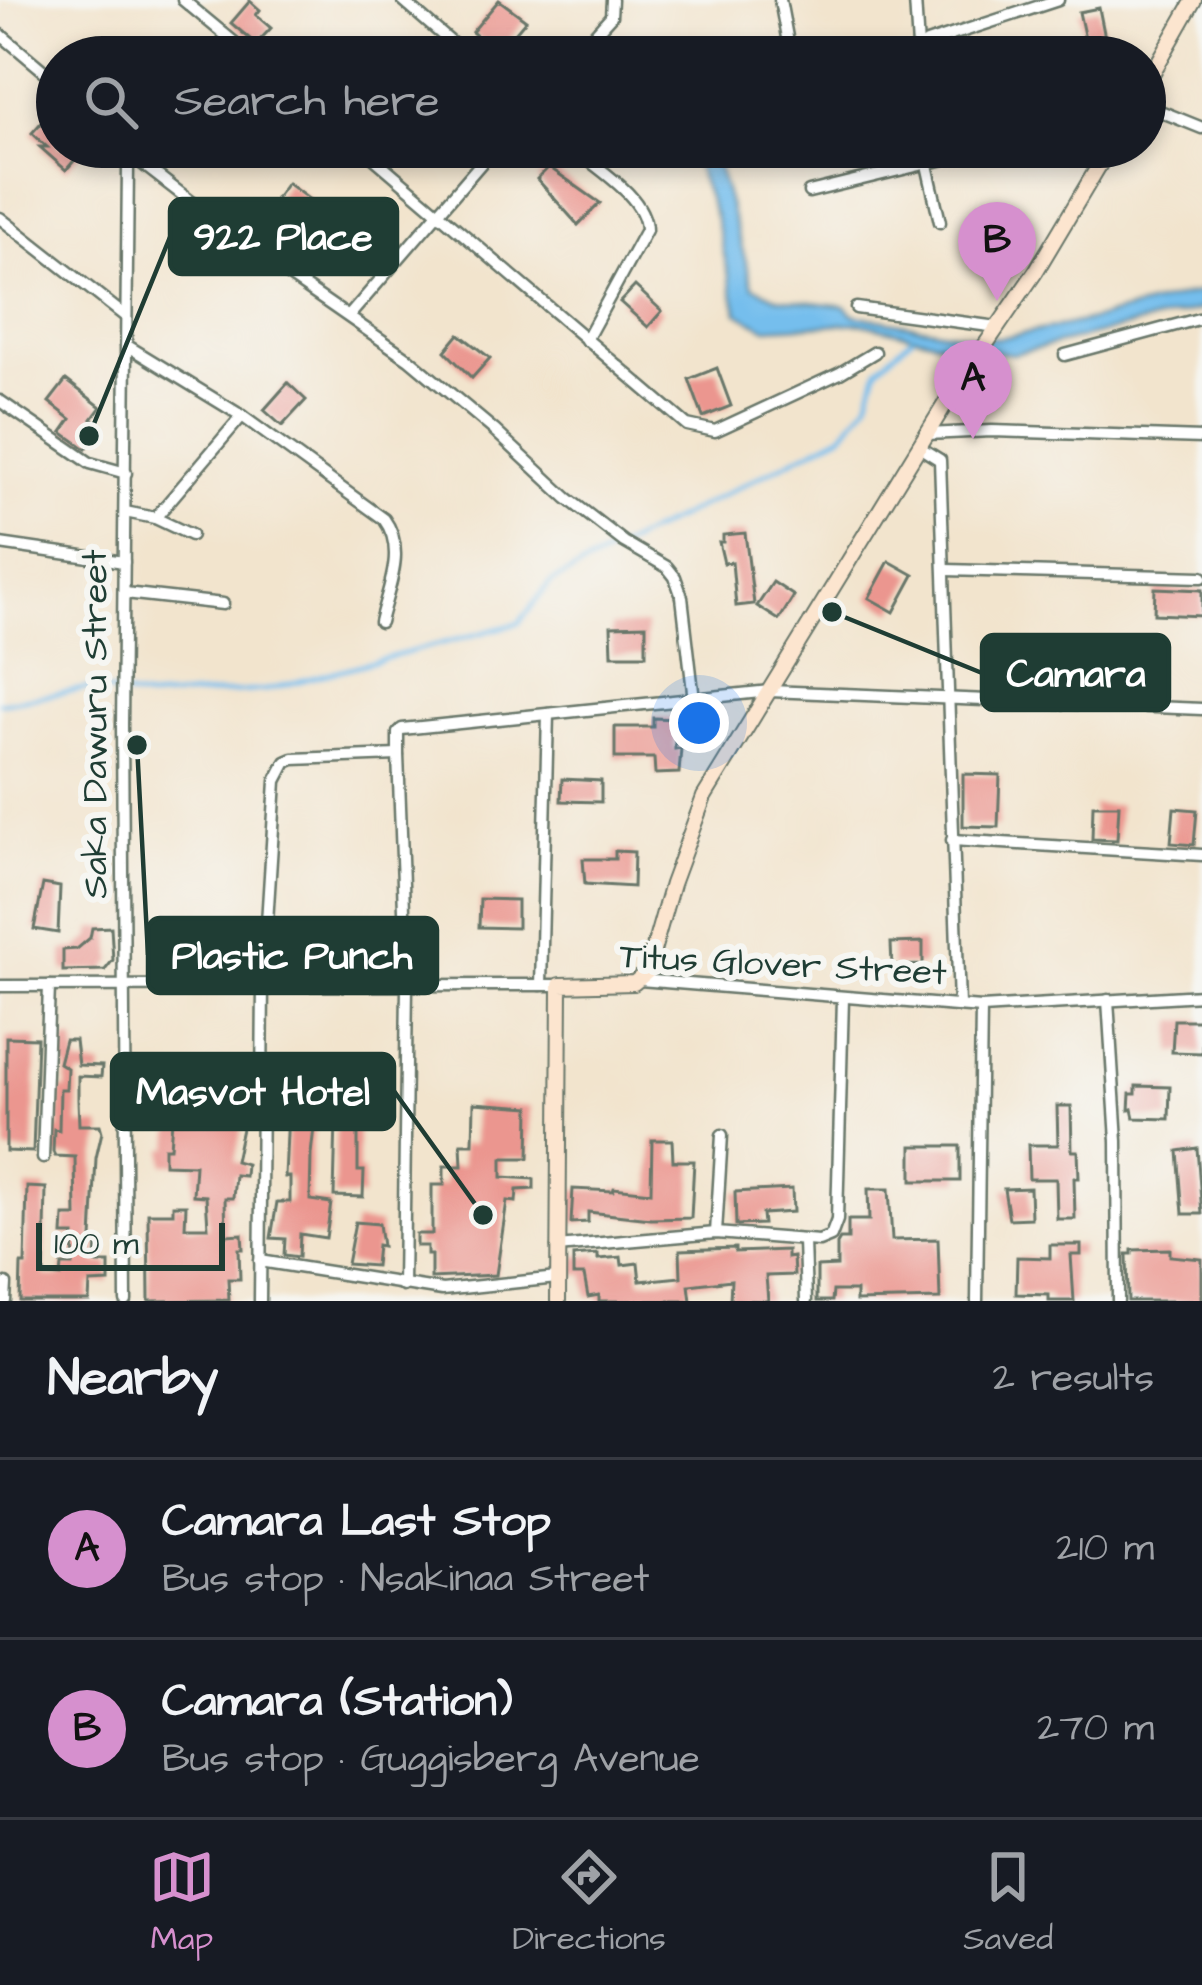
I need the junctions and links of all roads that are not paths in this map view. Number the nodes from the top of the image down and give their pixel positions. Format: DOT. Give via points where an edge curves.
graph roads {
  1 [pos="183,0"];
  2 [pos="402,0"];
  3 [pos="612,0"];
  4 [pos="780,0"];
  5 [pos="915,0"];
  6 [pos="1058,0"];
  7 [pos="1193,0"];
  8 [pos="0,34"];
  9 [pos="227,36"];
  10 [pos="444,36"];
  11 [pos="593,36"];
  12 [pos="787,36"];
  13 [pos="914,36"];
  14 [pos="960,36"];
  15 [pos="1166,48"];
  16 [pos="36,64"];
  17 [pos="1166,113"];
  18 [pos="1202,128"];
  19 [pos="126,168"];
  20 [pos="150,168"];
  21 [pos="387,168"];
  22 [pos="477,168"];
  23 [pos="596,168"];
  24 [pos="906,168"];
  25 [pos="927,168"];
  26 [pos="1098,168"];
  27 [pos="809,192"];
  28 [pos="440,212"];
  29 [pos="0,218"];
  30 [pos="940,222"];
  31 [pos="856,308"];
  32 [pos="126,316"];
  33 [pos="350,316"];
  34 [pos="1202,318"];
  35 [pos="994,332"];
  36 [pos="586,340"];
  37 [pos="126,345"];
  38 [pos="875,352"];
  39 [pos="1065,355"];
  40 [pos="0,401"];
  41 [pos="242,416"];
  42 [pos="1202,438"];
  43 [pos="923,441"];
  44 [pos="126,472"];
  45 [pos="125,512"];
  46 [pos="155,518"];
  47 [pos="191,536"];
  48 [pos="0,544"];
  49 [pos="124,562"];
  50 [pos="946,570"];
  51 [pos="1202,578"];
  52 [pos="125,593"];
  53 [pos="223,604"];
  54 [pos="380,622"];
  55 [pos="770,691"];
  56 [pos="948,696"];
  57 [pos="694,700"];
  58 [pos="1202,709"];
  59 [pos="548,714"];
  60 [pos="398,754"];
  61 [pos="952,841"];
  62 [pos="1202,855"];
  63 [pos="640,980"];
  64 [pos="263,985"];
  65 [pos="541,985"];
  66 [pos="560,985"];
  67 [pos="0,986"];
  68 [pos="49,986"];
  69 [pos="127,986"];
  70 [pos="407,987"];
  71 [pos="1202,995"];
  72 [pos="843,998"];
  73 [pos="1108,1000"];
  74 [pos="958,1005"];
  75 [pos="981,1008"];
  76 [pos="722,1135"];
  77 [pos="43,1158"];
  78 [pos="716,1233"];
  79 [pos="804,1241"];
  80 [pos="557,1247"];
  81 [pos="260,1261"];
  82 [pos="557,1278"];
  83 [pos="6,1284"];
  84 [pos="403,1286"];
  85 [pos="4,1301"];
  86 [pos="126,1301"];
  87 [pos="260,1301"];
  88 [pos="558,1301"];
  89 [pos="806,1301"];
  90 [pos="977,1301"];
  91 [pos="1118,1301"];
  1 -- 9 [label="street"];
  2 -- 10 [label="street"];
  3 -- 11 [label="street" via="611,16"];
  4 -- 12 [label="street"];
  5 -- 13 [label="street"];
  6 -- 14 [label="street"];
  7 -- 15 [label="main road"];
  8 -- 16 [label="street"];
  17 -- 18 [label="street"];
  19 -- 32 [label="street, Saka Dawuru Street"];
  20 -- 33 [label="street"];
  21 -- 28 [label="street"];
  22 -- 28 [label="street"];
  23 -- 36 [label="street" via="638,204 646,230"];
  24 -- 27 [label="street"];
  25 -- 30 [label="street"];
  26 -- 35 [label="main road"];
  28 -- 33 [label="street"];
  28 -- 36 [label="street"];
  29 -- 32 [label="street"];
  31 -- 35 [label="street"];
  32 -- 37 [label="street, Saka Dawuru Street"];
  33 -- 57 [label="street" via="567,498 675,577"];
  34 -- 39 [label="street"];
  35 -- 43 [label="main road"];
  36 -- 38 [label="street" via="687,425 715,431"];
  37 -- 41 [label="street"];
  37 -- 44 [label="street, Saka Dawuru Street"];
  40 -- 44 [label="street" via="90,463"];
  41 -- 46 [label="street"];
  41 -- 54 [label="street" via="394,533"];
  42 -- 43 [label="street" via="992,431"];
  43 -- 50 [label="street" via="940,460"];
  43 -- 55 [label="main road"];
  44 -- 45 [label="street, Saka Dawuru Street"];
  45 -- 46 [label="street"];
  45 -- 49 [label="street, Saka Dawuru Street"];
  46 -- 47 [label="street"];
  48 -- 49 [label="street"];
  49 -- 52 [label="street, Saka Dawuru Street"];
  50 -- 51 [label="street"];
  50 -- 56 [label="street"];
  52 -- 53 [label="street"];
  52 -- 69 [label="street, Saka Dawuru Street"];
  55 -- 56 [label="street"];
  55 -- 57 [label="street"];
  55 -- 63 [label="main road" via="694,816"];
  56 -- 58 [label="street"];
  56 -- 61 [label="street"];
  57 -- 59 [label="street"];
  59 -- 60 [label="street" via="402,728"];
  59 -- 65 [label="street"];
  60 -- 64 [label="street" via="293,759 279,771"];
  60 -- 70 [label="street"];
  61 -- 62 [label="street"];
  61 -- 74 [label="street"];
  63 -- 66 [label="main road, Titus Glover Street"];
  63 -- 72 [label="street, Titus Glover Street"];
  64 -- 69 [label="street, Titus Glover Street"];
  64 -- 70 [label="street, Titus Glover Street"];
  64 -- 81 [label="street"];
  65 -- 66 [label="street, Titus Glover Street"];
  65 -- 70 [label="street, Titus Glover Street"];
  66 -- 80 [label="main road"];
  67 -- 68 [label="street, Titus Glover Street"];
  68 -- 69 [label="street, Titus Glover Street"];
  68 -- 77 [label="street"];
  69 -- 86 [label="street, Saka Dawuru Street"];
  70 -- 84 [label="street"];
  71 -- 73 [label="street, Titus Glover Street"];
  72 -- 74 [label="street, Titus Glover Street"];
  72 -- 79 [label="street" via="837,1220 831,1236"];
  73 -- 75 [label="street, Titus Glover Street"];
  73 -- 91 [label="street"];
  74 -- 75 [label="street, Titus Glover Street"];
  75 -- 90 [label="street"];
  76 -- 78 [label="street"];
  78 -- 79 [label="street"];
  78 -- 80 [label="street"];
  79 -- 89 [label="street"];
  80 -- 82 [label="main road"];
  81 -- 84 [label="street"];
  81 -- 87 [label="street"];
  82 -- 84 [label="street" via="459,1291"];
  82 -- 88 [label="main road"];
  83 -- 85 [label="street"];
}
